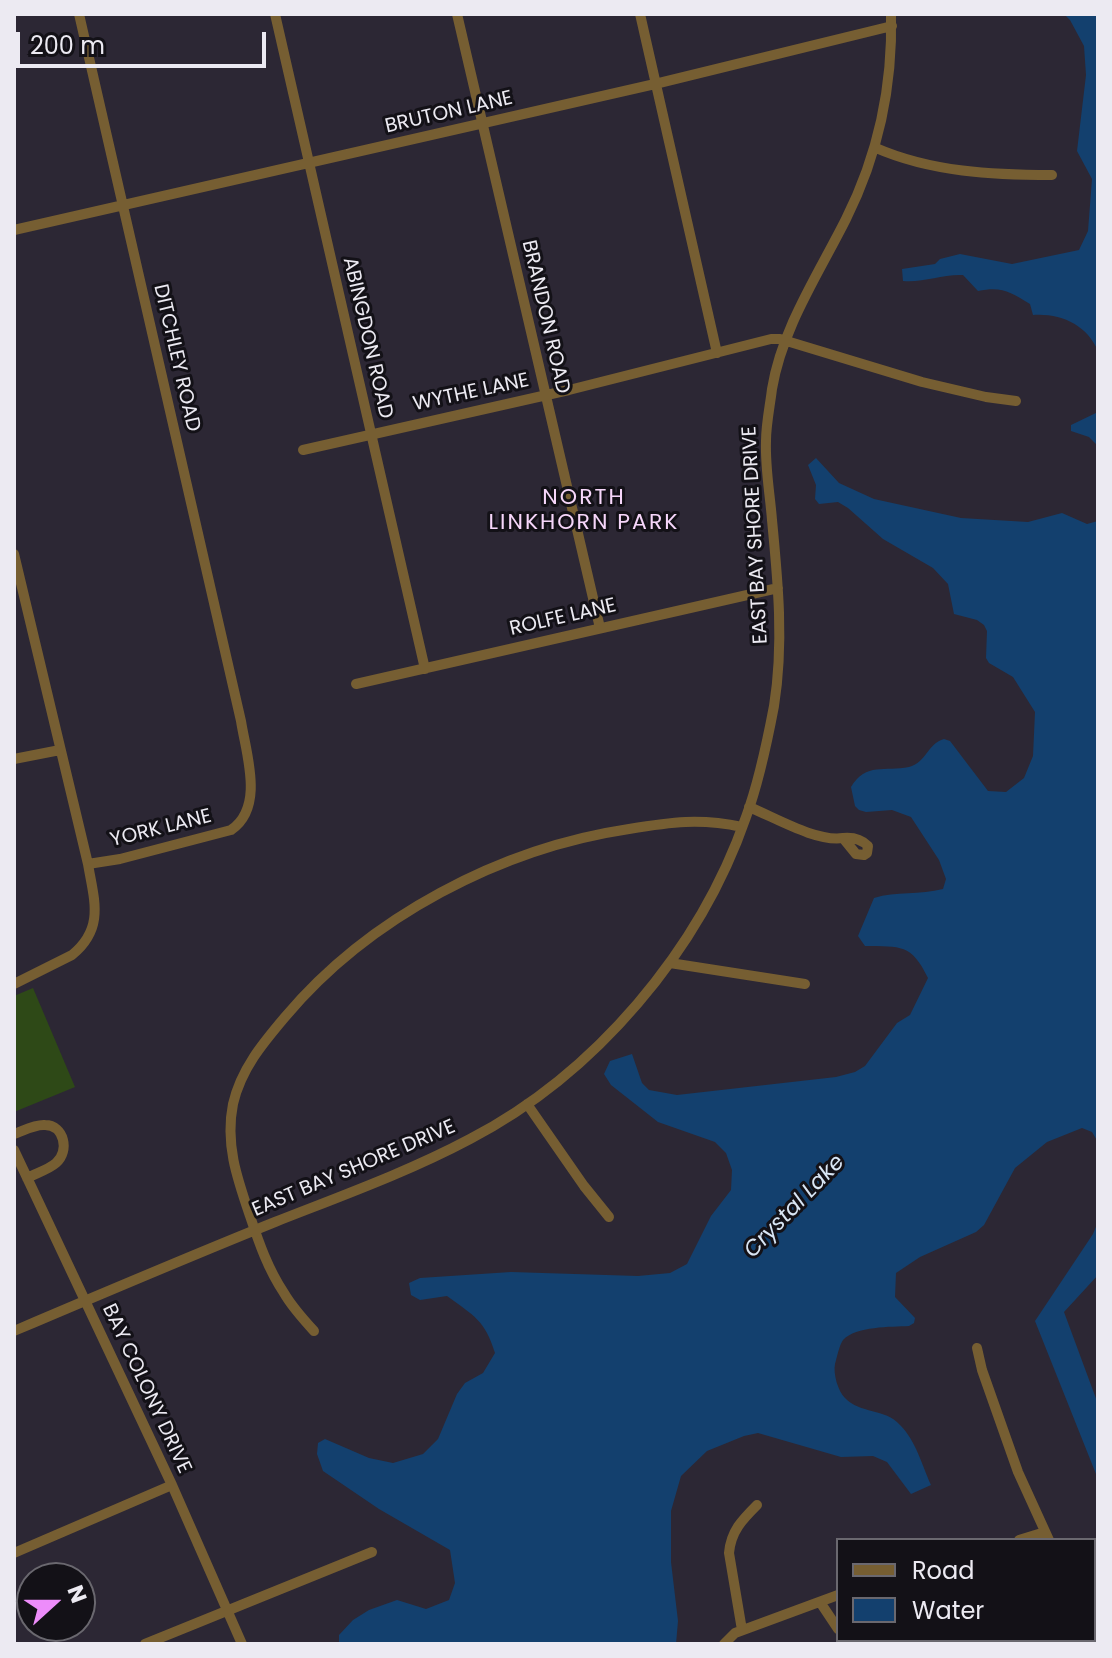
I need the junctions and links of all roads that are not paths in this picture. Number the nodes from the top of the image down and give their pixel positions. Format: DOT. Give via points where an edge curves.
graph roads {
  1 [pos="79,14"];
  2 [pos="275,14"];
  3 [pos="457,14"];
  4 [pos="640,14"];
  5 [pos="891,14"];
  6 [pos="892,26"];
  7 [pos="655,84"];
  8 [pos="482,123"];
  9 [pos="876,148"];
  10 [pos="308,163"];
  11 [pos="1052,175"];
  12 [pos="123,206"];
  13 [pos="14,230"];
  14 [pos="786,341"];
  15 [pos="717,353"];
  16 [pos="545,395"];
  17 [pos="1016,401"];
  18 [pos="370,434"];
  19 [pos="303,450"];
  20 [pos="14,554"];
  21 [pos="778,588"];
  22 [pos="600,628"];
  23 [pos="425,669"];
  24 [pos="356,684"];
  25 [pos="238,710"];
  26 [pos="60,750"];
  27 [pos="14,759"];
  28 [pos="749,807"];
  29 [pos="742,827"];
  30 [pos="843,838"];
  31 [pos="88,864"];
  32 [pos="670,963"];
  33 [pos="14,984"];
  34 [pos="805,984"];
  35 [pos="527,1104"];
  36 [pos="14,1134"];
  37 [pos="16,1158"];
  38 [pos="27,1178"];
  39 [pos="609,1217"];
  40 [pos="255,1230"];
  41 [pos="85,1301"];
  42 [pos="14,1331"];
  43 [pos="314,1331"];
  44 [pos="977,1348"];
  45 [pos="172,1485"];
  46 [pos="757,1505"];
  47 [pos="1047,1536"];
  48 [pos="372,1552"];
  49 [pos="14,1553"];
  50 [pos="836,1596"];
  51 [pos="820,1602"];
  52 [pos="227,1610"];
  53 [pos="836,1626"];
  54 [pos="742,1630"];
  55 [pos="145,1644"];
  56 [pos="242,1644"];
  57 [pos="724,1644"];
  1 -- 12 [label="street, DITCHLEY ROAD"];
  2 -- 10 [label="street, ABINGDON ROAD"];
  3 -- 8 [label="street, BRANDON ROAD"];
  4 -- 7 [label="street"];
  5 -- 6 [label="street, EAST BAY SHORE DRIVE"];
  6 -- 7 [label="street, BRUTON LANE"];
  6 -- 9 [label="street, EAST BAY SHORE DRIVE"];
  7 -- 8 [label="street, BRUTON LANE"];
  7 -- 15 [label="street"];
  8 -- 10 [label="street, BRUTON LANE"];
  8 -- 16 [label="street, BRANDON ROAD"];
  9 -- 11 [label="street" via="943,168"];
  9 -- 14 [label="street, EAST BAY SHORE DRIVE"];
  10 -- 12 [label="street, BRUTON LANE"];
  10 -- 18 [label="street, ABINGDON ROAD"];
  12 -- 13 [label="street, BRUTON LANE"];
  12 -- 25 [label="street, DITCHLEY ROAD"];
  14 -- 15 [label="street, WYTHE LANE" via="763,340"];
  14 -- 17 [label="street" via="922,382"];
  14 -- 21 [label="street, EAST BAY SHORE DRIVE" via="766,441"];
  15 -- 16 [label="street, WYTHE LANE"];
  16 -- 18 [label="street, WYTHE LANE"];
  16 -- 22 [label="street, BRANDON ROAD"];
  18 -- 19 [label="street, WYTHE LANE"];
  18 -- 23 [label="street, ABINGDON ROAD"];
  20 -- 26 [label="street"];
  21 -- 22 [label="street, ROLFE LANE"];
  21 -- 28 [label="street, EAST BAY SHORE DRIVE" via="778,674"];
  22 -- 23 [label="street, ROLFE LANE"];
  23 -- 24 [label="street, ROLFE LANE"];
  25 -- 31 [label="street, YORK LANE" via="251,790 237,825 223,833"];
  26 -- 27 [label="street"];
  26 -- 31 [label="street"];
  28 -- 29 [label="street, EAST BAY SHORE DRIVE"];
  28 -- 30 [label="street" via="814,836"];
  29 -- 32 [label="street, EAST BAY SHORE DRIVE" via="710,900"];
  29 -- 40 [label="street" via="679,821 545,848 455,886 366,941 292,1009 256,1053 238,1089 230,1122 232,1159"];
  31 -- 33 [label="street, YORK LANE" via="96,914 86,941 72,955"];
  32 -- 34 [label="street"];
  32 -- 35 [label="street, EAST BAY SHORE DRIVE" via="613,1030"];
  35 -- 39 [label="street"];
  35 -- 40 [label="street, EAST BAY SHORE DRIVE" via="424,1162"];
  36 -- 38 [label="street" via="47,1125 58,1130 64,1142 56,1163"];
  37 -- 38 [label="street, BAY COLONY DRIVE"];
  38 -- 41 [label="street, BAY COLONY DRIVE"];
  40 -- 41 [label="street, EAST BAY SHORE DRIVE"];
  40 -- 43 [label="street" via="285,1295"];
  41 -- 42 [label="street, EAST BAY SHORE DRIVE"];
  41 -- 45 [label="street, BAY COLONY DRIVE"];
  44 -- 47 [label="street" via="1018,1472"];
  45 -- 49 [label="street"];
  45 -- 52 [label="street, BAY COLONY DRIVE"];
  46 -- 54 [label="street" via="730,1544"];
  48 -- 52 [label="street"];
  50 -- 51 [label="street"];
  51 -- 53 [label="street"];
  51 -- 54 [label="street"];
  52 -- 55 [label="street"];
  52 -- 56 [label="street, BAY COLONY DRIVE"];
  54 -- 57 [label="street"];
}
